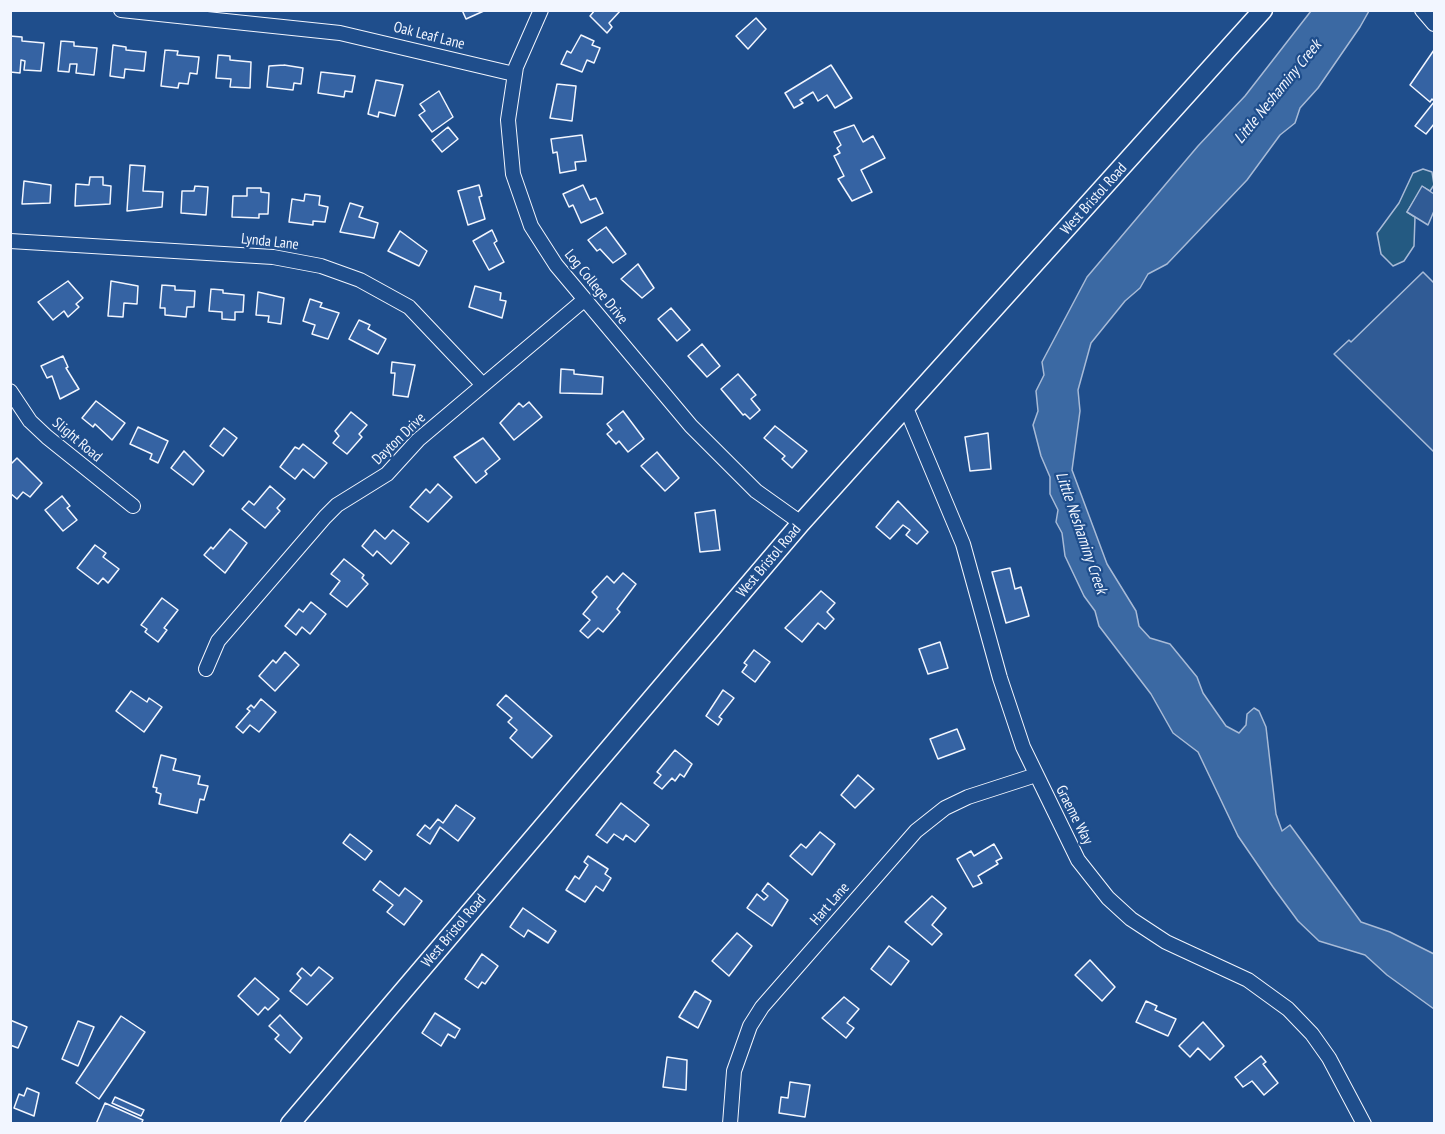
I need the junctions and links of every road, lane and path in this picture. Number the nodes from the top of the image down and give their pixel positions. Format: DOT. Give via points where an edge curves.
graph roads {
  1 [pos="121,10"];
  2 [pos="541,10"];
  3 [pos="1263,10"];
  4 [pos="1422,10"];
  5 [pos="1434,24"];
  6 [pos="514,74"];
  7 [pos="10,241"];
  8 [pos="584,300"];
  9 [pos="483,385"];
  10 [pos="10,391"];
  11 [pos="906,408"];
  12 [pos="133,506"];
  13 [pos="801,523"];
  14 [pos="206,669"];
  15 [pos="1036,775"];
  16 [pos="290,1124"];
  17 [pos="730,1124"];
  18 [pos="1364,1124"];
  1 -- 6 [label="street, Oak Leaf Lane" via="340,33"];
  2 -- 6 [label="street, Log College Drive"];
  3 -- 11 [label="main road, West Bristol Road"];
  4 -- 5 [label="street"];
  6 -- 8 [label="street, Log College Drive" via="508,120 513,174 520,200 544,249"];
  7 -- 9 [label="street, Lynda Lane" via="273,257 321,266 360,280 409,307"];
  8 -- 9 [label="street, Dayton Drive"];
  8 -- 13 [label="street, Log College Drive" via="722,459 756,491"];
  9 -- 14 [label="street, Dayton Drive" via="418,440 387,474 325,517 218,641"];
  10 -- 12 [label="street, Slight Road" via="46,437"];
  11 -- 13 [label="main road, West Bristol Road"];
  11 -- 15 [label="street, Graeme Way" via="963,544 1000,678"];
  13 -- 16 [label="main road, West Bristol Road"];
  15 -- 17 [label="street, Hart Lane" via="968,796 916,831 762,1007 750,1026 734,1071"];
  15 -- 18 [label="street, Graeme Way" via="1078,860 1108,898 1158,937 1248,980 1288,1009 1329,1058"];
}
